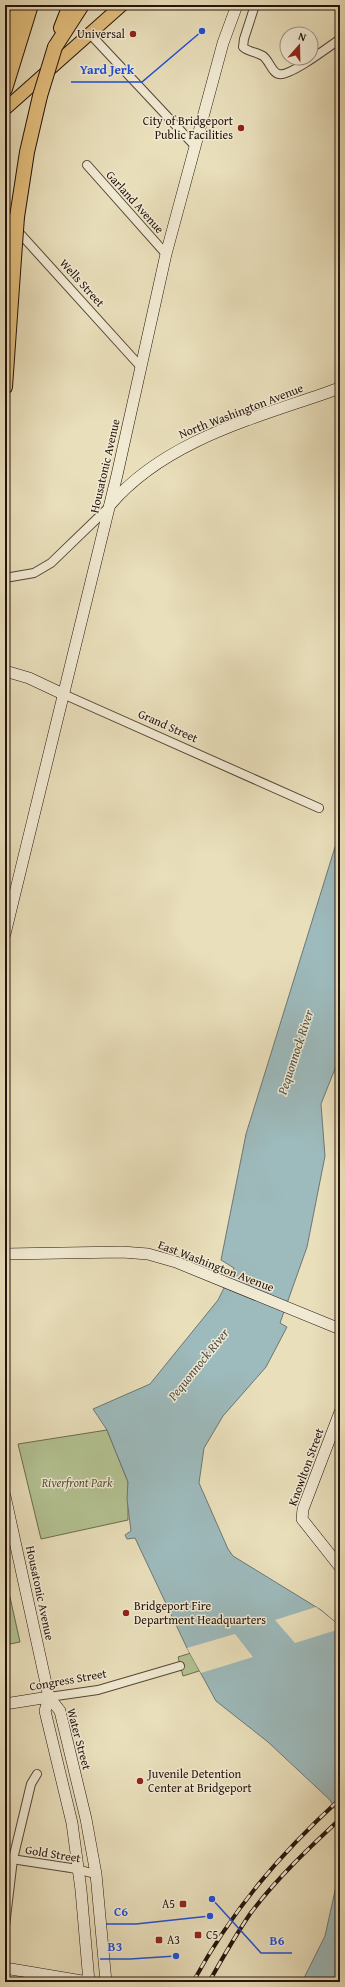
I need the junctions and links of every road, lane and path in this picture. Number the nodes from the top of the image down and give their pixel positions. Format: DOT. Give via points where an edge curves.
graph roads {
  1 [pos="19,5"];
  2 [pos="31,5"];
  3 [pos="70,5"];
  4 [pos="82,5"];
  5 [pos="122,5"];
  6 [pos="237,5"];
  7 [pos="256,5"];
  8 [pos="90,34"];
  9 [pos="340,39"];
  10 [pos="55,48"];
  11 [pos="5,85"];
  12 [pos="5,89"];
  13 [pos="5,109"];
  14 [pos="194,146"];
  15 [pos="87,165"];
  16 [pos="11,217"];
  17 [pos="166,254"];
  18 [pos="140,366"];
  19 [pos="5,387"];
  20 [pos="340,388"];
  21 [pos="109,507"];
  22 [pos="5,578"];
  23 [pos="5,671"];
  24 [pos="63,694"];
  25 [pos="319,808"];
  26 [pos="5,934"];
  27 [pos="5,1254"];
  28 [pos="340,1329"];
  29 [pos="340,1412"];
  30 [pos="5,1496"];
  31 [pos="340,1567"];
  32 [pos="180,1666"];
  33 [pos="49,1697"];
  34 [pos="5,1704"];
  35 [pos="37,1774"];
  36 [pos="9,1859"];
  37 [pos="79,1870"];
  38 [pos="96,1874"];
  39 [pos="5,1926"];
  40 [pos="5,1968"];
  41 [pos="89,1982"];
  42 [pos="106,1982"];
  1 -- 11 [label="highway" via="11,35"];
  2 -- 12 [label="highway"];
  3 -- 10 [label="highway"];
  4 -- 10 [label="highway"];
  5 -- 8 [label="main road"];
  6 -- 14 [label="main road, Housatonic Avenue" via="223,43"];
  7 -- 9 [label="street" via="243,47 263,56 280,75"];
  8 -- 13 [label="main road"];
  8 -- 14 [label="street"];
  10 -- 16 [label="highway, bridge" via="40,96"];
  14 -- 17 [label="main road, Housatonic Avenue"];
  15 -- 17 [label="street, Garland Avenue"];
  16 -- 18 [label="street, Wells Street"];
  16 -- 19 [label="highway, bridge" via="15,244"];
  17 -- 18 [label="main road, Housatonic Avenue"];
  18 -- 21 [label="main road, Housatonic Avenue"];
  20 -- 21 [label="main road, North Washington Avenue" via="179,449 146,472"];
  21 -- 22 [label="street, North Washington Avenue" via="51,563 34,573"];
  21 -- 24 [label="main road, Housatonic Avenue"];
  23 -- 24 [label="main road, Grand Street" via="29,678"];
  24 -- 25 [label="street, Grand Street"];
  24 -- 26 [label="main road, Housatonic Avenue"];
  27 -- 28 [label="main road, East Washington Avenue" via="148,1254 176,1262"];
  29 -- 31 [label="main road, Knowlton Street" via="303,1509 302,1519"];
  30 -- 33 [label="main road, Housatonic Avenue"];
  32 -- 33 [label="street, Congress Street" via="98,1690"];
  33 -- 34 [label="main road, Congress Street"];
  33 -- 37 [label="main road, Water Street" via="45,1711 72,1823"];
  33 -- 38 [label="main road, Water Street" via="60,1711 86,1819"];
  35 -- 36 [label="street" via="31,1784"];
  36 -- 37 [label="street, Gold Street"];
  36 -- 39 [label="street"];
  37 -- 38 [label="street, Gold Street"];
  37 -- 41 [label="main road, Water Street"];
  38 -- 42 [label="main road, Water Street"];
  40 -- 41 [label="main road"];
}
